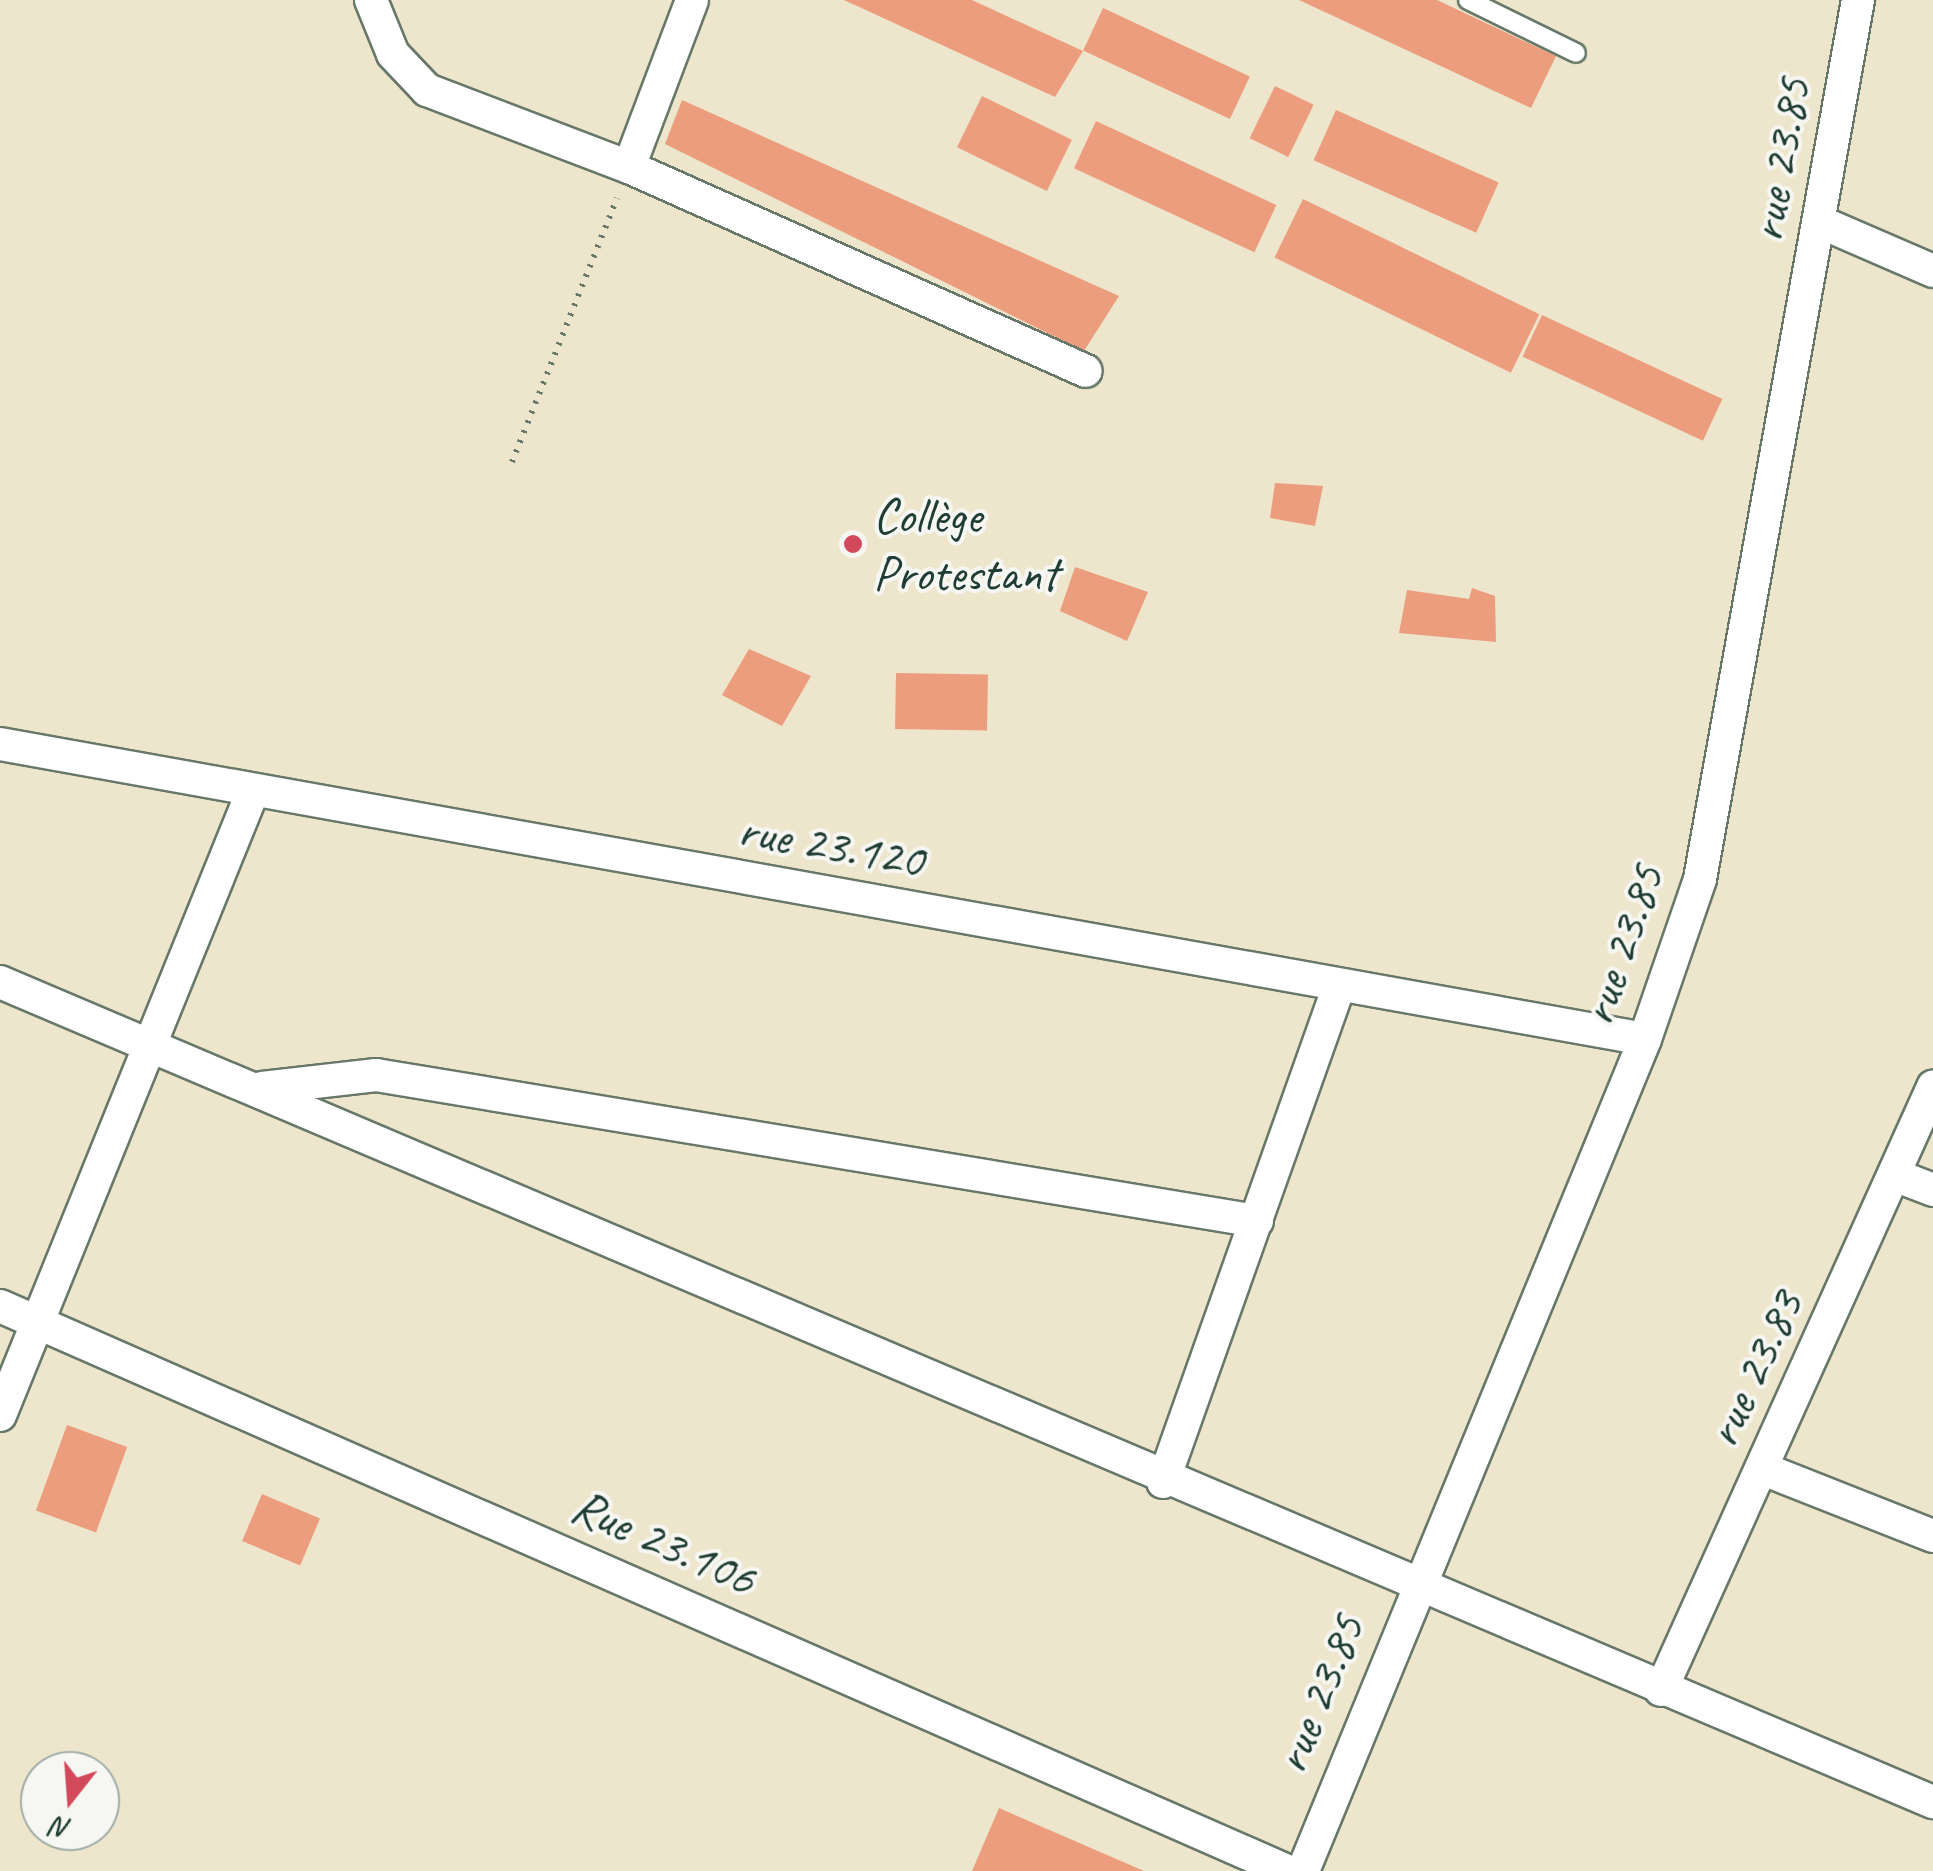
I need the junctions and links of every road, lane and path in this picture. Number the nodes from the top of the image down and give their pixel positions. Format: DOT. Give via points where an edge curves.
graph roads {
  1 [pos="370,0"];
  2 [pos="692,0"];
  3 [pos="1468,0"];
  4 [pos="1858,0"];
  5 [pos="1576,53"];
  6 [pos="629,167"];
  7 [pos="1820,222"];
  8 [pos="1933,270"];
  9 [pos="1086,371"];
  10 [pos="512,462"];
  11 [pos="0,744"];
  12 [pos="252,793"];
  13 [pos="0,982"];
  14 [pos="1339,986"];
  15 [pos="1645,1038"];
  16 [pos="155,1048"];
  17 [pos="1933,1087"];
  18 [pos="262,1088"];
  19 [pos="1898,1176"];
  20 [pos="1933,1190"];
  21 [pos="1257,1221"];
  22 [pos="0,1306"];
  23 [pos="44,1323"];
  24 [pos="0,1416"];
  25 [pos="1763,1469"];
  26 [pos="1163,1482"];
  27 [pos="1933,1536"];
  28 [pos="1416,1586"];
  29 [pos="1661,1690"];
  30 [pos="1933,1802"];
  31 [pos="1287,1871"];
  32 [pos="1303,1871"];
  1 -- 6 [label="street" via="393,54 427,90"];
  2 -- 6 [label="street"];
  3 -- 5 [label="lane"];
  4 -- 7 [label="street, rue 23.85"];
  6 -- 9 [label="street"];
  6 -- 10 [label="path"];
  7 -- 8 [label="street"];
  7 -- 15 [label="street, rue 23.85" via="1708,848"];
  11 -- 12 [label="street, rue 23.120"];
  12 -- 14 [label="street, rue 23.120"];
  12 -- 16 [label="street"];
  13 -- 16 [label="street"];
  14 -- 15 [label="street, rue 23.120"];
  14 -- 21 [label="street"];
  15 -- 28 [label="street, rue 23.85"];
  16 -- 18 [label="street"];
  16 -- 23 [label="street"];
  17 -- 19 [label="street, rue 23.83"];
  18 -- 21 [label="street" via="376,1075"];
  18 -- 26 [label="street"];
  19 -- 20 [label="street"];
  19 -- 25 [label="street, rue 23.83"];
  21 -- 26 [label="street"];
  22 -- 23 [label="street, Rue 23.106"];
  23 -- 24 [label="street"];
  23 -- 31 [label="street, Rue 23.106"];
  25 -- 27 [label="street"];
  25 -- 29 [label="street, rue 23.83"];
  26 -- 28 [label="street"];
  28 -- 29 [label="street"];
  28 -- 32 [label="street, rue 23.85"];
  29 -- 30 [label="street"];
}
